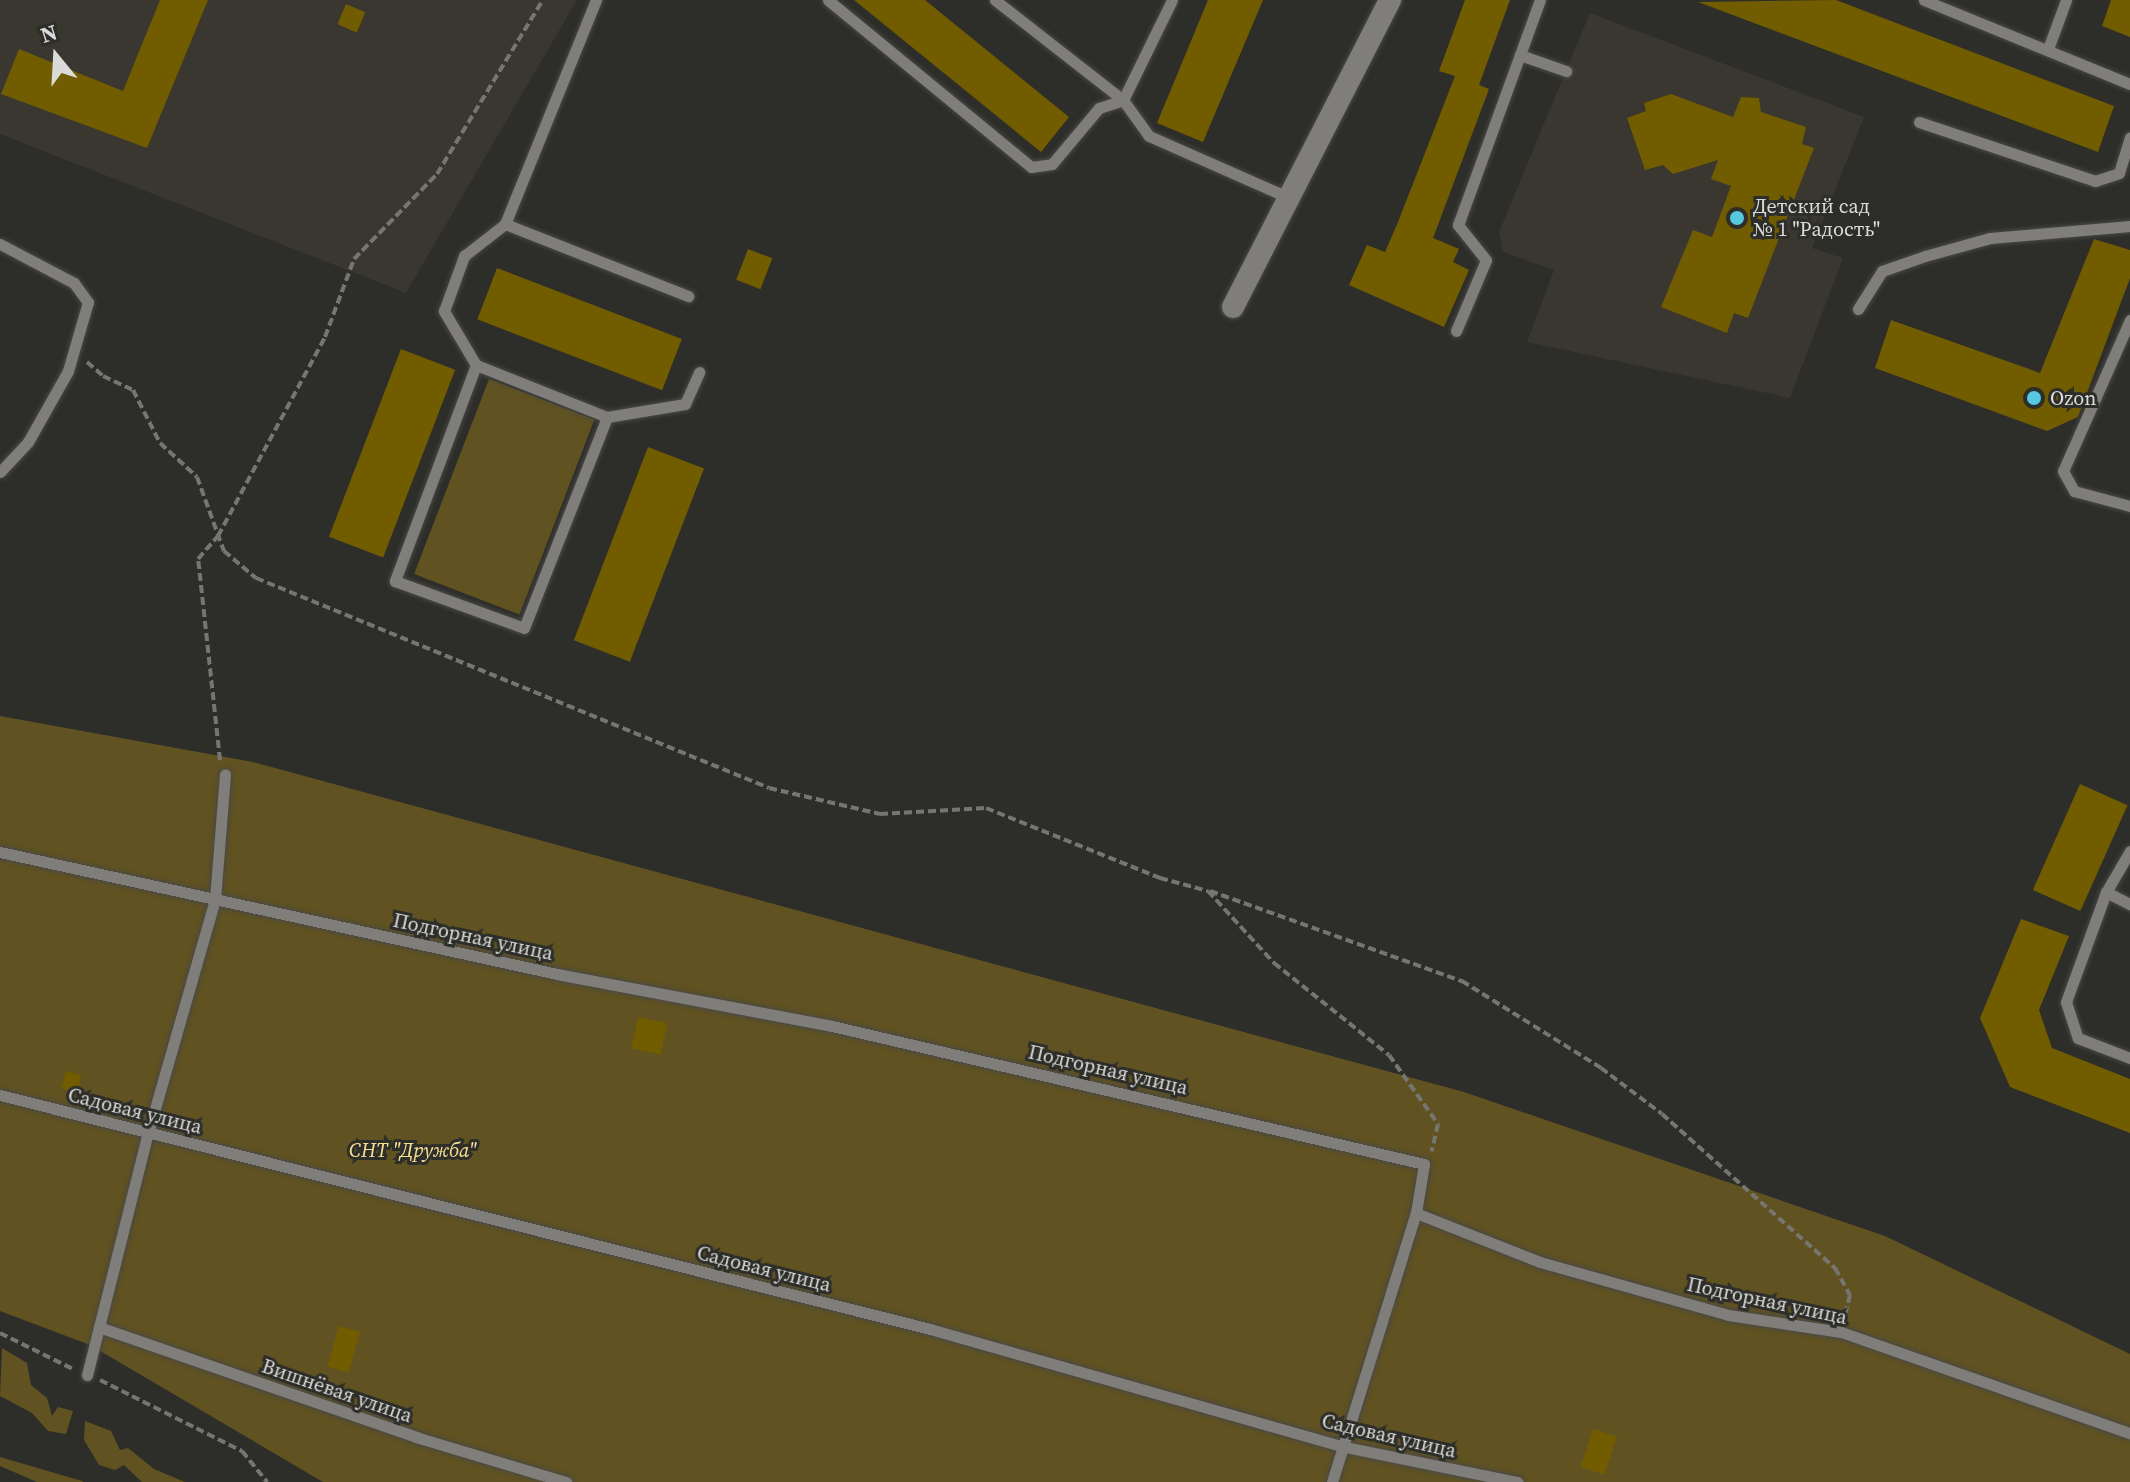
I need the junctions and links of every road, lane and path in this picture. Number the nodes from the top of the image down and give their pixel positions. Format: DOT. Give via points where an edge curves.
graph roads {
  1 [pos="543,0"];
  2 [pos="596,0"];
  3 [pos="828,0"];
  4 [pos="995,0"];
  5 [pos="1172,0"];
  6 [pos="1390,0"];
  7 [pos="1540,0"];
  8 [pos="1924,0"];
  9 [pos="2066,0"];
  10 [pos="2048,49"];
  11 [pos="1520,55"];
  12 [pos="1566,71"];
  13 [pos="2130,84"];
  14 [pos="1123,100"];
  15 [pos="1919,122"];
  16 [pos="2130,138"];
  17 [pos="1287,197"];
  18 [pos="505,224"];
  19 [pos="2130,226"];
  20 [pos="0,244"];
  21 [pos="688,296"];
  22 [pos="1233,307"];
  23 [pos="1858,309"];
  24 [pos="2130,320"];
  25 [pos="1456,331"];
  26 [pos="71,347"];
  27 [pos="476,365"];
  28 [pos="699,372"];
  29 [pos="607,417"];
  30 [pos="0,472"];
  31 [pos="2130,506"];
  32 [pos="218,536"];
  33 [pos="225,774"];
  34 [pos="2130,851"];
  35 [pos="0,852"];
  36 [pos="1208,891"];
  37 [pos="2106,892"];
  38 [pos="215,899"];
  39 [pos="2130,904"];
  40 [pos="2130,1058"];
  41 [pos="0,1095"];
  42 [pos="148,1133"];
  43 [pos="1424,1164"];
  44 [pos="1416,1213"];
  45 [pos="99,1327"];
  46 [pos="1841,1332"];
  47 [pos="0,1333"];
  48 [pos="87,1375"];
  49 [pos="2130,1433"];
  50 [pos="1345,1447"];
  51 [pos="267,1482"];
  52 [pos="566,1482"];
  53 [pos="1332,1482"];
  54 [pos="1517,1482"];
  1 -- 32 [label="path" via="437,174 354,259 325,337"];
  2 -- 18 [label="lane"];
  3 -- 14 [label="lane" via="1031,167 1052,164 1099,108"];
  4 -- 14 [label="lane"];
  5 -- 14 [label="lane"];
  6 -- 17 [label="street"];
  7 -- 11 [label="lane"];
  8 -- 10 [label="lane"];
  9 -- 10 [label="lane"];
  10 -- 13 [label="lane"];
  11 -- 12 [label="lane"];
  11 -- 25 [label="lane" via="1458,225 1486,260"];
  14 -- 17 [label="lane" via="1149,136"];
  15 -- 16 [label="lane" via="2095,181 2119,173"];
  17 -- 22 [label="street"];
  18 -- 21 [label="lane"];
  18 -- 27 [label="lane" via="464,256 444,311"];
  19 -- 23 [label="lane" via="2004,236 1925,256 1882,271"];
  20 -- 26 [label="lane" via="74,283 88,302"];
  24 -- 31 [label="lane" via="2063,471 2074,491"];
  26 -- 30 [label="lane" via="68,371 28,442"];
  26 -- 32 [label="path" via="103,376 133,390 160,443 197,477"];
  27 -- 29 [label="lane"];
  27 -- 29 [label="lane" via="395,581 524,628"];
  28 -- 29 [label="lane" via="685,404"];
  32 -- 33 [label="path" via="198,559 214,747"];
  32 -- 36 [label="path" via="224,551 256,578 769,788 880,814 986,808 1160,878"];
  33 -- 38 [label="lane"];
  34 -- 37 [label="lane"];
  35 -- 38 [label="lane, Подгорная улица"];
  36 -- 43 [label="path" via="1274,963 1389,1055 1438,1124 1436,1144"];
  36 -- 46 [label="path" via="1462,981 1601,1068 1662,1114 1835,1268 1850,1295"];
  37 -- 39 [label="lane"];
  37 -- 40 [label="lane" via="2066,1002 2078,1038"];
  38 -- 42 [label="lane"];
  38 -- 43 [label="lane, Подгорная улица" via="557,974 832,1026"];
  41 -- 42 [label="lane, Садовая улица"];
  42 -- 45 [label="lane"];
  42 -- 50 [label="lane, Садовая улица" via="930,1329"];
  43 -- 44 [label="lane"];
  44 -- 46 [label="lane, Подгорная улица" via="1540,1262 1728,1315"];
  44 -- 50 [label="lane"];
  45 -- 48 [label="lane"];
  45 -- 52 [label="lane, Вишнёвая улица" via="416,1437"];
  46 -- 49 [label="lane, Подгорная улица"];
  47 -- 48 [label="path"];
  48 -- 51 [label="path" via="242,1451"];
  50 -- 53 [label="lane"];
  50 -- 54 [label="lane, Садовая улица"];
}
